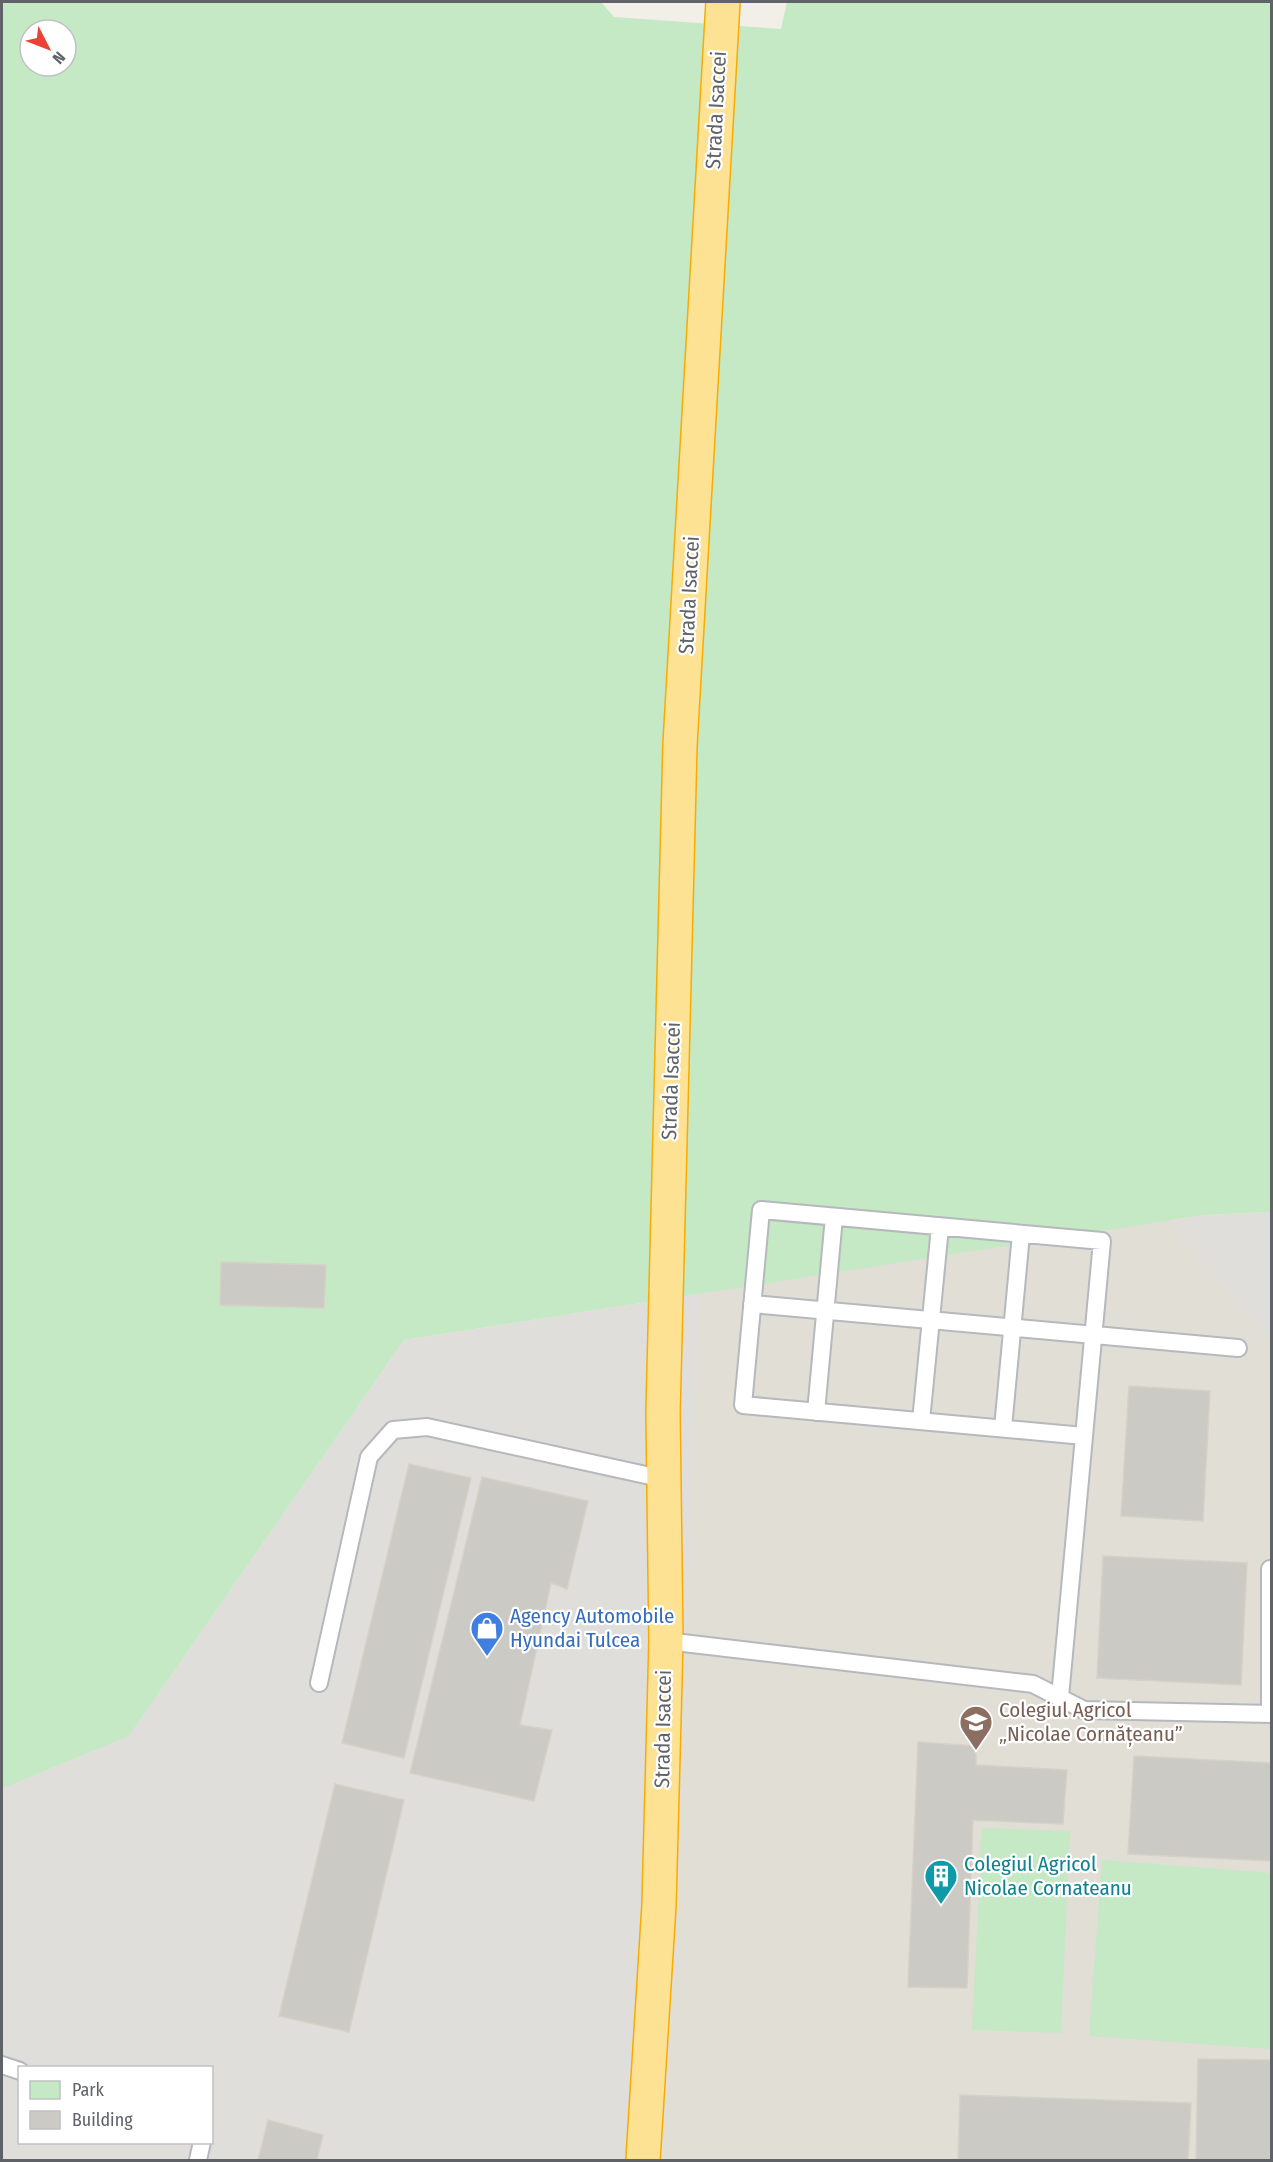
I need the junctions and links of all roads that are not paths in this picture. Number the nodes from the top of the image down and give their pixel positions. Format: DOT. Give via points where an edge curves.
graph roads {
  1 [pos="723,2"];
  2 [pos="834,1217"];
  3 [pos="940,1227"];
  4 [pos="1021,1234"];
  5 [pos="752,1304"];
  6 [pos="825,1311"];
  7 [pos="931,1321"];
  8 [pos="1012,1328"];
  9 [pos="1093,1335"];
  10 [pos="1238,1348"];
  11 [pos="816,1412"];
  12 [pos="921,1421"];
  13 [pos="1003,1428"];
  14 [pos="1084,1436"];
  15 [pos="663,1479"];
  16 [pos="1270,1569"];
  17 [pos="666,1641"];
  18 [pos="319,1683"];
  19 [pos="1060,1697"];
  20 [pos="1271,1714"];
  21 [pos="2,2065"];
  22 [pos="18,2070"];
  23 [pos="202,2144"];
  24 [pos="198,2160"];
  25 [pos="643,2160"];
  1 -- 15 [label="highway, Strada Isaccei" via="680,745"];
  2 -- 3 [label="lane"];
  2 -- 5 [label="lane" via="761,1210"];
  2 -- 6 [label="lane"];
  3 -- 4 [label="lane"];
  3 -- 7 [label="lane"];
  4 -- 8 [label="lane"];
  4 -- 9 [label="lane" via="1102,1241"];
  5 -- 6 [label="lane"];
  5 -- 11 [label="lane" via="743,1405"];
  6 -- 7 [label="lane"];
  6 -- 11 [label="lane"];
  7 -- 8 [label="lane"];
  7 -- 12 [label="lane"];
  8 -- 9 [label="lane"];
  8 -- 13 [label="lane"];
  9 -- 10 [label="lane"];
  9 -- 14 [label="lane"];
  11 -- 12 [label="lane"];
  12 -- 13 [label="lane"];
  13 -- 14 [label="lane"];
  14 -- 19 [label="lane"];
  15 -- 17 [label="highway, Strada Isaccei"];
  15 -- 18 [label="lane" via="427,1426 393,1430 369,1457"];
  16 -- 20 [label="lane"];
  17 -- 19 [label="lane" via="1033,1684"];
  17 -- 25 [label="highway, Strada Isaccei" via="659,1905"];
  19 -- 20 [label="lane" via="1084,1710"];
  21 -- 22 [label="lane"];
  23 -- 24 [label="lane"];
}
